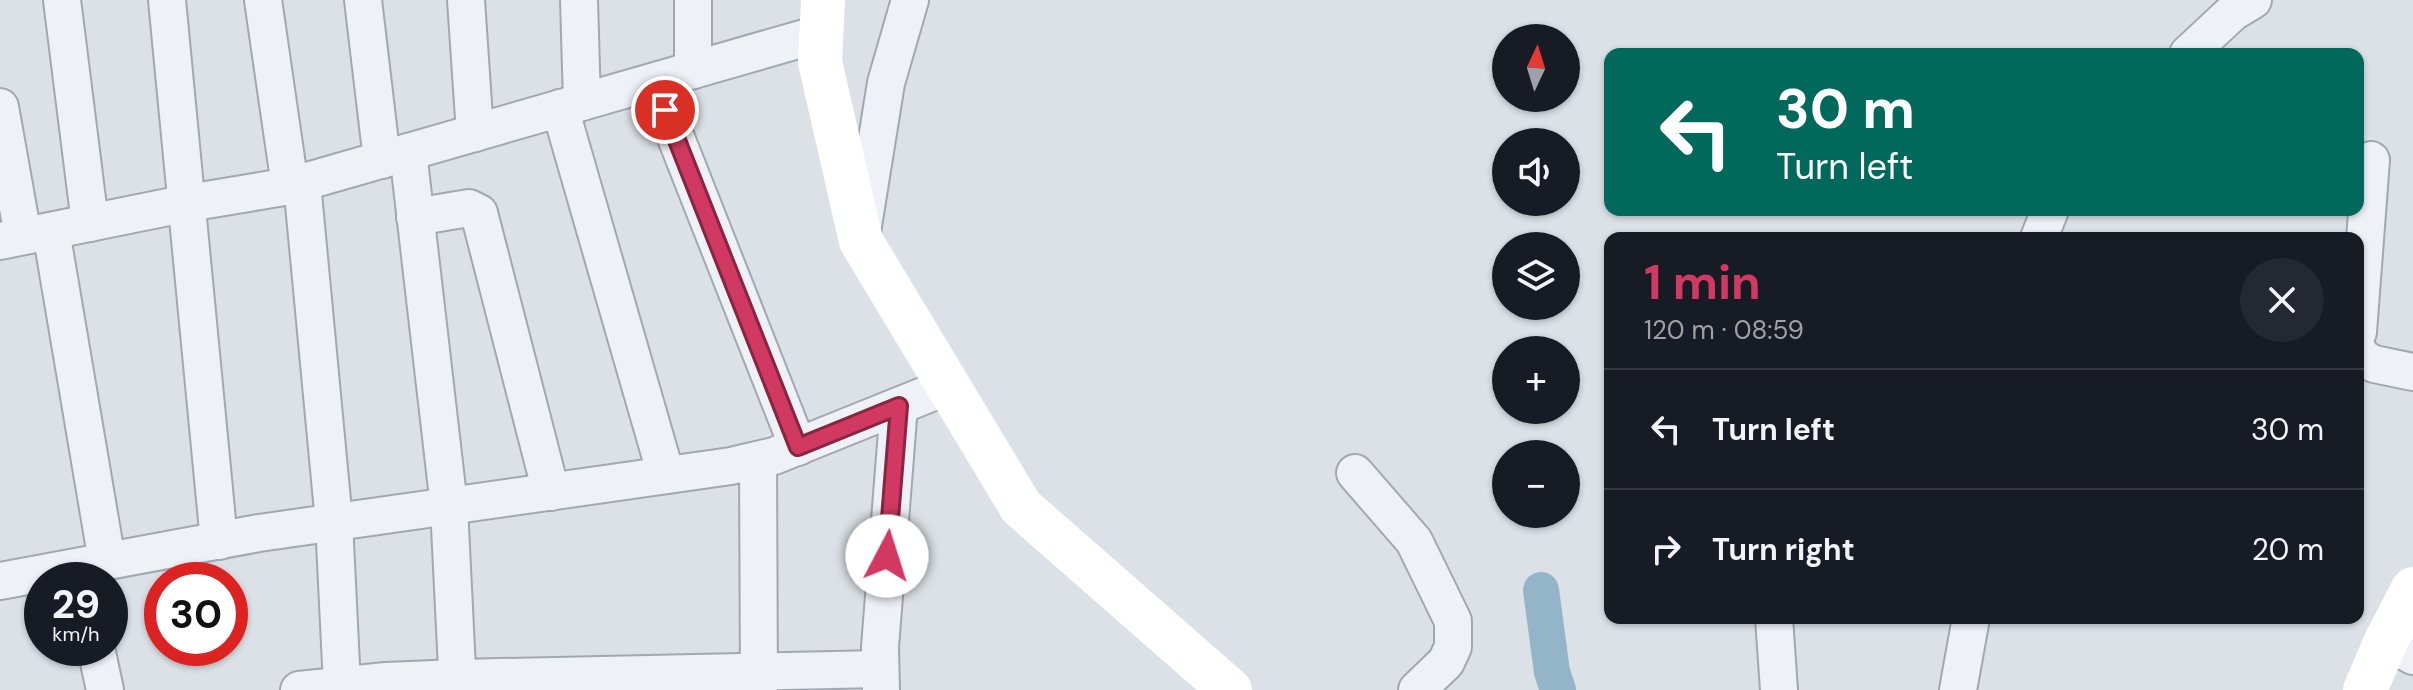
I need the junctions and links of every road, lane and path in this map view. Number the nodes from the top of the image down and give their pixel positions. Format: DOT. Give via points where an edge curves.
graph roads {
  1 [pos="62,0"];
  2 [pos="167,0"];
  3 [pos="263,0"];
  4 [pos="363,0"];
  5 [pos="466,0"];
  6 [pos="579,0"];
  7 [pos="693,0"];
  8 [pos="910,0"];
  9 [pos="2253,0"];
  10 [pos="822,16"];
  11 [pos="2194,48"];
  12 [pos="693,70"];
  13 [pos="654,82"];
  14 [pos="571,105"];
  15 [pos="0,107"];
  16 [pos="475,133"];
  17 [pos="395,156"];
  18 [pos="2371,160"];
  19 [pos="296,185"];
  20 [pos="188,203"];
  21 [pos="415,217"];
  22 [pos="90,223"];
  23 [pos="25,236"];
  24 [pos="861,241"];
  25 [pos="2364,253"];
  26 [pos="2364,359"];
  27 [pos="2413,372"];
  28 [pos="948,386"];
  29 [pos="899,406"];
  30 [pos="798,447"];
  31 [pos="758,460"];
  32 [pos="1355,473"];
  33 [pos="666,475"];
  34 [pos="551,492"];
  35 [pos="449,506"];
  36 [pos="334,522"];
  37 [pos="219,541"];
  38 [pos="88,562"];
  39 [pos="122,562"];
  40 [pos="24,578"];
  41 [pos="0,581"];
  42 [pos="2413,589"];
  43 [pos="1774,624"];
  44 [pos="1970,624"];
  45 [pos="2400,648"];
  46 [pos="100,666"];
  47 [pos="881,679"];
  48 [pos="759,681"];
  49 [pos="457,684"];
  50 [pos="342,685"];
  51 [pos="105,690"];
  52 [pos="299,690"];
  53 [pos="1230,690"];
  54 [pos="1417,690"];
  55 [pos="1779,690"];
  56 [pos="1958,690"];
  57 [pos="2365,690"];
  1 -- 22 [label="street"];
  2 -- 20 [label="street"];
  3 -- 19 [label="street"];
  4 -- 17 [label="street"];
  5 -- 16 [label="street"];
  6 -- 14 [label="street"];
  7 -- 12 [label="street"];
  8 -- 24 [label="street" via="886,83"];
  9 -- 11 [label="street"];
  10 -- 12 [label="street"];
  10 -- 24 [label="street" via="820,62"];
  12 -- 13 [label="street"];
  13 -- 14 [label="street"];
  13 -- 30 [label="street"];
  14 -- 16 [label="street"];
  14 -- 33 [label="street"];
  15 -- 23 [label="street"];
  16 -- 17 [label="street"];
  17 -- 19 [label="street"];
  17 -- 21 [label="street"];
  18 -- 25 [label="street"];
  19 -- 20 [label="street"];
  19 -- 36 [label="street"];
  20 -- 22 [label="street"];
  20 -- 37 [label="street"];
  21 -- 34 [label="street" via="469,208 479,213"];
  21 -- 35 [label="street"];
  22 -- 23 [label="street"];
  23 -- 38 [label="street"];
  24 -- 28 [label="street"];
  26 -- 27 [label="street"];
  28 -- 29 [label="street"];
  28 -- 53 [label="street" via="1021,507"];
  29 -- 30 [label="street"];
  29 -- 47 [label="street"];
  30 -- 31 [label="street"];
  31 -- 33 [label="street"];
  31 -- 48 [label="street"];
  32 -- 54 [label="street" via="1414,541 1453,621 1453,647 1446,662"];
  33 -- 34 [label="street"];
  34 -- 35 [label="street"];
  35 -- 36 [label="street"];
  35 -- 49 [label="street"];
  36 -- 37 [label="street"];
  36 -- 50 [label="street"];
  37 -- 39 [label="street"];
  40 -- 41 [label="street"];
  42 -- 45 [label="street"];
  43 -- 55 [label="street"];
  44 -- 56 [label="street"];
  45 -- 57 [label="street"];
  46 -- 51 [label="street"];
  47 -- 48 [label="street"];
  48 -- 49 [label="street"];
  49 -- 50 [label="street"];
  50 -- 52 [label="street"];
}
